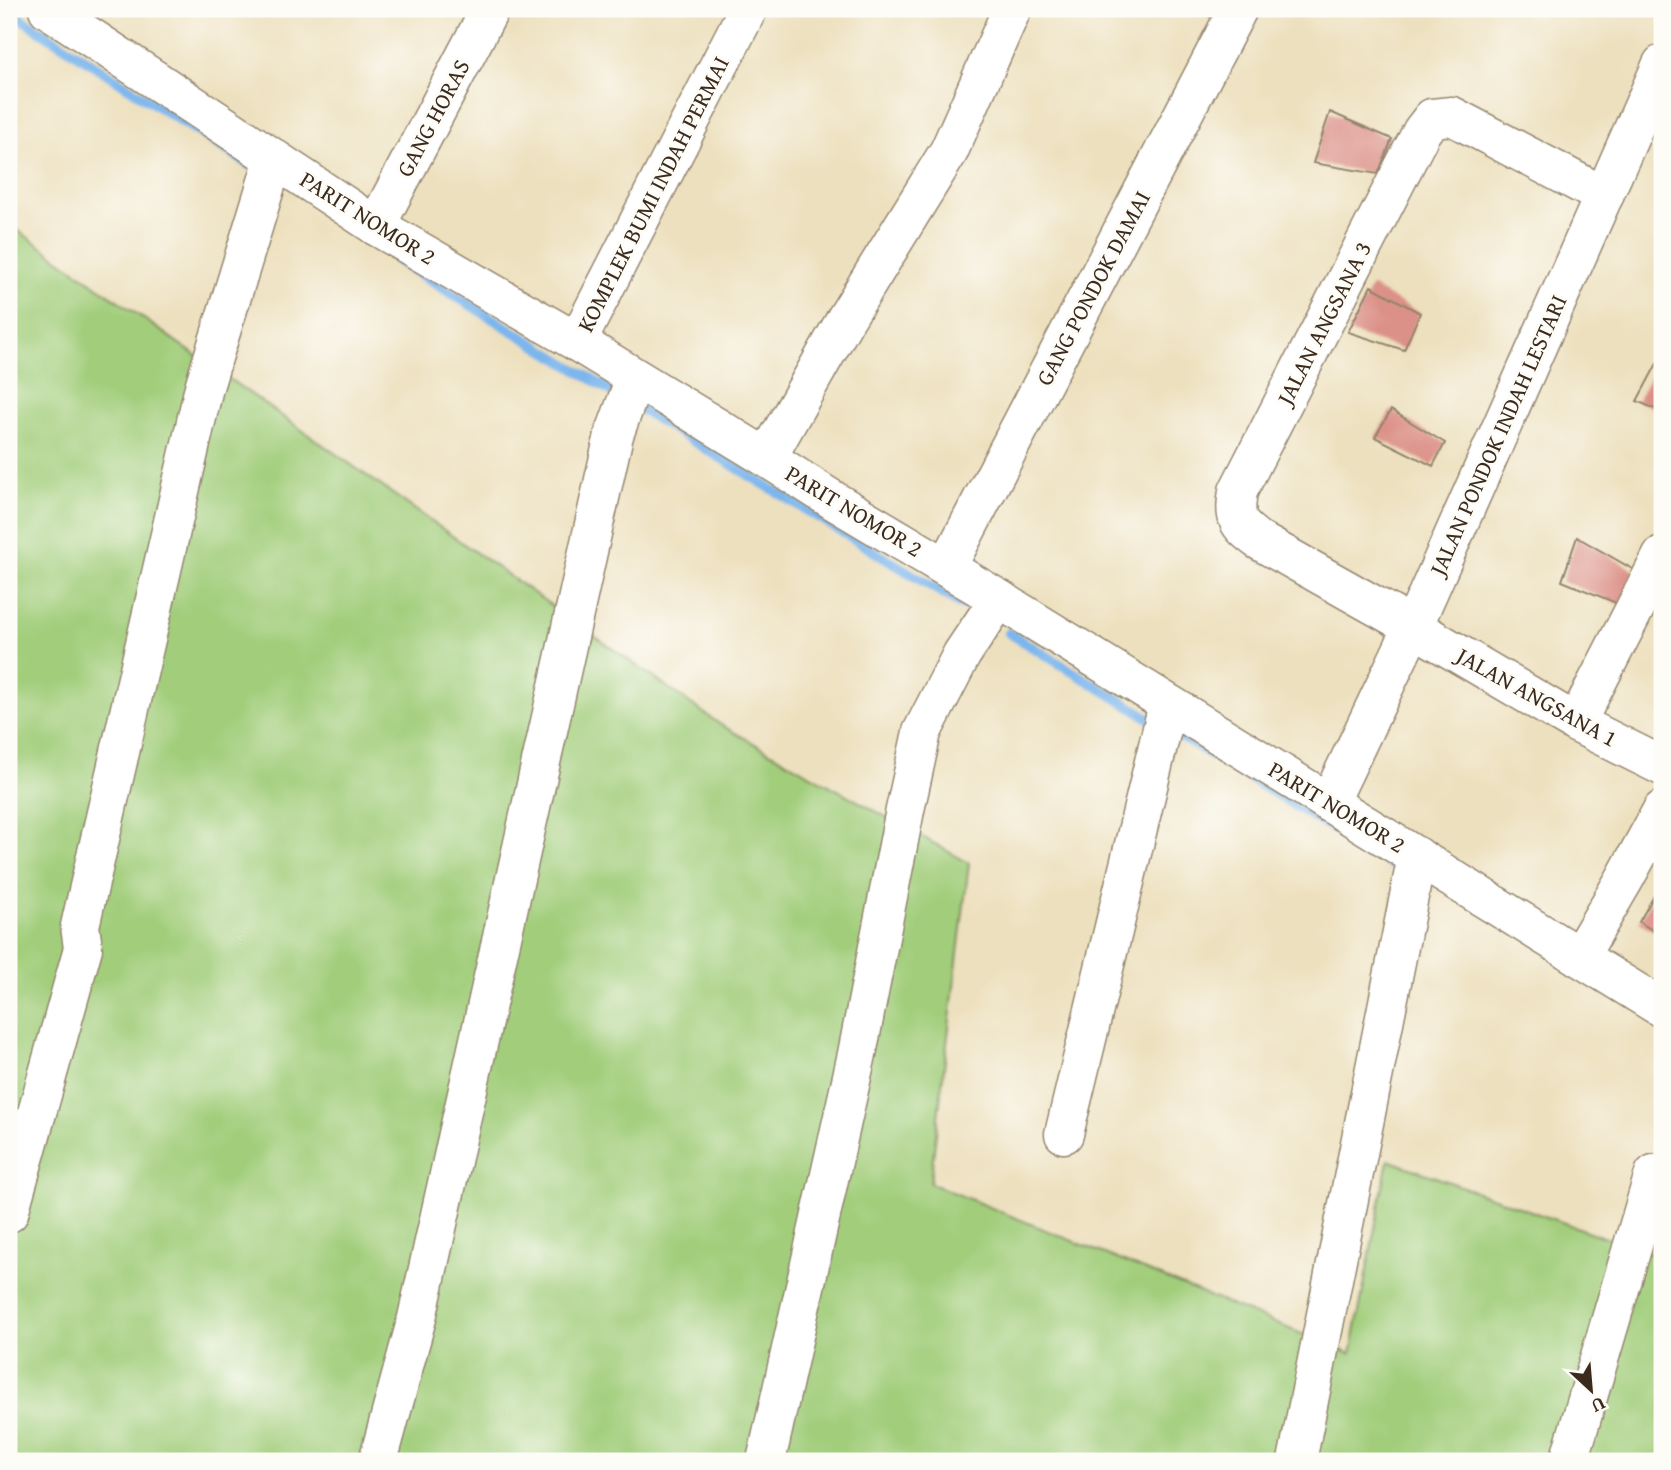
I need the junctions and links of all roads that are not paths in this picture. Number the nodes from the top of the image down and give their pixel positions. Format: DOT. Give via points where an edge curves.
graph roads {
  1 [pos="48,9"];
  2 [pos="491,9"];
  3 [pos="748,9"];
  4 [pos="1012,9"];
  5 [pos="1238,9"];
  6 [pos="1662,64"];
  7 [pos="274,159"];
  8 [pos="1604,196"];
  9 [pos="376,226"];
  10 [pos="577,342"];
  11 [pos="635,378"];
  12 [pos="767,458"];
  13 [pos="1662,556"];
  14 [pos="947,567"];
  15 [pos="999,599"];
  16 [pos="1413,626"];
  17 [pos="1168,704"];
  18 [pos="1576,723"];
  19 [pos="1662,766"];
  20 [pos="1329,803"];
  21 [pos="1662,810"];
  22 [pos="1416,856"];
  23 [pos="1579,957"];
  24 [pos="1662,1008"];
  25 [pos="1064,1134"];
  26 [pos="1654,1174"];
  27 [pos="9,1213"];
  28 [pos="378,1461"];
  29 [pos="766,1461"];
  30 [pos="1297,1461"];
  31 [pos="1569,1461"];
  1 -- 7 [label="street, PARIT NOMOR 2"];
  2 -- 9 [label="street, GANG HORAS"];
  3 -- 10 [label="street, KOMPLEK BUMI INDAH PERMAI"];
  4 -- 12 [label="street" via="949,151"];
  5 -- 14 [label="street, GANG PONDOK DAMAI"];
  6 -- 8 [label="street, JALAN PONDOK INDAH LESTARI"];
  7 -- 9 [label="street, PARIT NOMOR 2"];
  7 -- 27 [label="street" via="204,387 80,926 83,948"];
  8 -- 16 [label="street, JALAN PONDOK INDAH LESTARI"];
  8 -- 16 [label="street, JALAN ANGSANA 3" via="1451,116 1432,118 1238,491 1235,511 1243,530"];
  9 -- 10 [label="street, PARIT NOMOR 2"];
  10 -- 11 [label="street, PARIT NOMOR 2"];
  11 -- 12 [label="street, PARIT NOMOR 2"];
  11 -- 28 [label="street" via="614,435 420,1305"];
  12 -- 14 [label="street, PARIT NOMOR 2"];
  13 -- 18 [label="street"];
  14 -- 15 [label="street, PARIT NOMOR 2"];
  15 -- 17 [label="street, PARIT NOMOR 2"];
  15 -- 29 [label="street" via="962,654 922,732 855,1068"];
  16 -- 18 [label="street, JALAN ANGSANA 1"];
  16 -- 20 [label="street, JALAN PONDOK INDAH LESTARI"];
  17 -- 20 [label="street, PARIT NOMOR 2"];
  17 -- 25 [label="street"];
  18 -- 19 [label="street, JALAN ANGSANA 1"];
  20 -- 22 [label="street, PARIT NOMOR 2"];
  21 -- 23 [label="street"];
  22 -- 23 [label="street, PARIT NOMOR 2"];
  22 -- 30 [label="street"];
  23 -- 24 [label="street, PARIT NOMOR 2"];
  26 -- 31 [label="street"];
}
